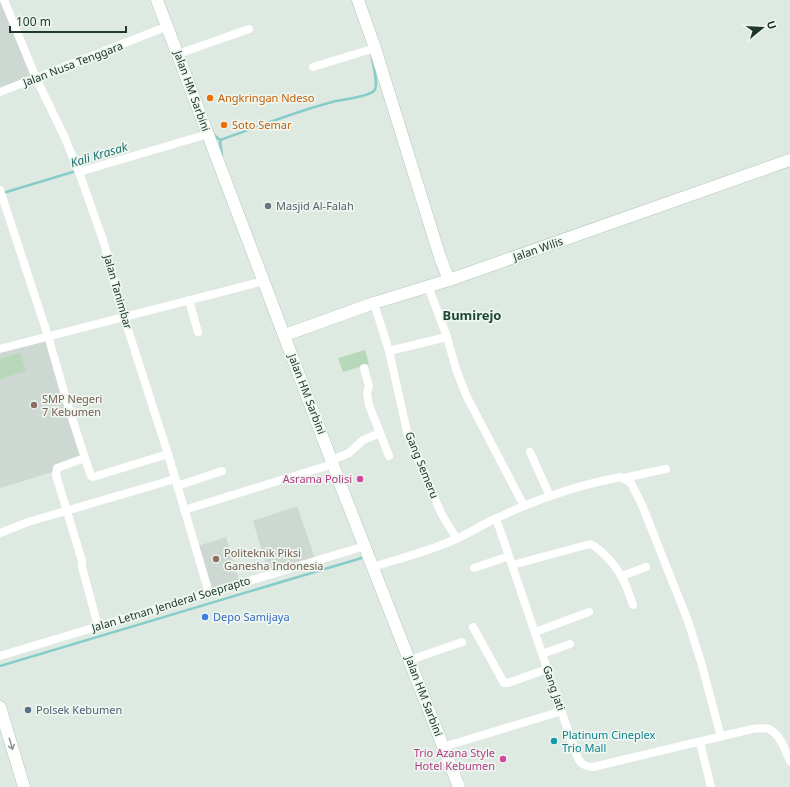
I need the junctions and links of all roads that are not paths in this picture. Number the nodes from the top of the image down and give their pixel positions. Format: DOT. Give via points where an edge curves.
graph roads {
  1 [pos="4,0"];
  2 [pos="157,0"];
  3 [pos="358,0"];
  4 [pos="168,26"];
  5 [pos="249,29"];
  6 [pos="375,48"];
  7 [pos="178,54"];
  8 [pos="313,67"];
  9 [pos="36,78"];
  10 [pos="0,92"];
  11 [pos="208,134"];
  12 [pos="790,160"];
  13 [pos="78,170"];
  14 [pos="0,190"];
  15 [pos="449,280"];
  16 [pos="264,281"];
  17 [pos="428,286"];
  18 [pos="189,300"];
  19 [pos="374,303"];
  20 [pos="124,317"];
  21 [pos="198,332"];
  22 [pos="287,334"];
  23 [pos="48,336"];
  24 [pos="447,337"];
  25 [pos="0,349"];
  26 [pos="389,351"];
  27 [pos="364,368"];
  28 [pos="380,434"];
  29 [pos="530,452"];
  30 [pos="168,454"];
  31 [pos="389,456"];
  32 [pos="86,458"];
  33 [pos="333,461"];
  34 [pos="666,469"];
  35 [pos="222,471"];
  36 [pos="623,478"];
  37 [pos="176,482"];
  38 [pos="550,496"];
  39 [pos="524,506"];
  40 [pos="184,510"];
  41 [pos="67,511"];
  42 [pos="496,518"];
  43 [pos="0,533"];
  44 [pos="457,539"];
  45 [pos="369,556"];
  46 [pos="508,556"];
  47 [pos="512,565"];
  48 [pos="646,567"];
  49 [pos="474,568"];
  50 [pos="622,576"];
  51 [pos="209,593"];
  52 [pos="633,605"];
  53 [pos="589,612"];
  54 [pos="98,626"];
  55 [pos="473,627"];
  56 [pos="535,632"];
  57 [pos="462,642"];
  58 [pos="570,644"];
  59 [pos="542,654"];
  60 [pos="0,656"];
  61 [pos="410,660"];
  62 [pos="547,669"];
  63 [pos="0,706"];
  64 [pos="562,711"];
  65 [pos="721,737"];
  66 [pos="700,742"];
  67 [pos="444,747"];
  68 [pos="790,761"];
  69 [pos="24,787"];
  70 [pos="459,787"];
  71 [pos="711,787"];
  1 -- 9 [label="street, Jalan Tanimbar"];
  2 -- 4 [label="main road, Jalan HM Sarbini"];
  3 -- 6 [label="main road"];
  4 -- 7 [label="main road, Jalan HM Sarbini"];
  4 -- 9 [label="street, Jalan Nusa Tenggara"];
  5 -- 7 [label="street"];
  6 -- 8 [label="street"];
  6 -- 15 [label="main road"];
  7 -- 11 [label="main road, Jalan HM Sarbini"];
  9 -- 10 [label="street, Jalan Nusa Tenggara"];
  9 -- 13 [label="street, Jalan Tanimbar"];
  11 -- 13 [label="street"];
  11 -- 16 [label="main road, Jalan HM Sarbini"];
  12 -- 15 [label="main road, Jalan Wilis"];
  13 -- 20 [label="street, Jalan Tanimbar" via="104,243"];
  14 -- 23 [label="street"];
  15 -- 17 [label="main road, Jalan Wilis"];
  16 -- 18 [label="street"];
  16 -- 22 [label="main road, Jalan HM Sarbini"];
  17 -- 19 [label="main road, Jalan Wilis"];
  17 -- 24 [label="street"];
  18 -- 20 [label="street"];
  18 -- 21 [label="street"];
  19 -- 22 [label="main road, Jalan Wilis"];
  19 -- 26 [label="street, Gang Semeru"];
  20 -- 23 [label="street"];
  20 -- 30 [label="street, Jalan Tanimbar"];
  22 -- 33 [label="main road, Jalan HM Sarbini"];
  23 -- 25 [label="street"];
  23 -- 32 [label="street"];
  24 -- 26 [label="street"];
  24 -- 39 [label="street" via="466,395"];
  26 -- 44 [label="street, Gang Semeru" via="408,436 442,515"];
  27 -- 28 [label="street" via="369,386 369,404"];
  28 -- 31 [label="street"];
  28 -- 33 [label="street" via="363,440 349,453"];
  29 -- 38 [label="street"];
  30 -- 32 [label="street" via="93,477"];
  30 -- 37 [label="street, Jalan Tanimbar"];
  32 -- 41 [label="street" via="56,470"];
  33 -- 40 [label="street"];
  33 -- 45 [label="main road, Jalan HM Sarbini"];
  34 -- 36 [label="street"];
  35 -- 37 [label="street"];
  36 -- 38 [label="street" via="593,482"];
  36 -- 65 [label="street" via="631,484 642,505 688,621 702,662"];
  37 -- 40 [label="street, Jalan Tanimbar"];
  37 -- 41 [label="street"];
  38 -- 39 [label="street"];
  39 -- 42 [label="street"];
  40 -- 51 [label="street, Jalan Tanimbar"];
  41 -- 43 [label="street"];
  41 -- 54 [label="street"];
  42 -- 44 [label="street"];
  42 -- 46 [label="street, Gang Jati"];
  44 -- 45 [label="street" via="441,545"];
  45 -- 51 [label="street, Jalan Letnan Jenderal Soeprapto"];
  45 -- 61 [label="main road, Jalan HM Sarbini"];
  46 -- 47 [label="street, Gang Jati"];
  46 -- 49 [label="street"];
  47 -- 50 [label="street" via="590,544 598,548"];
  47 -- 56 [label="street, Gang Jati"];
  48 -- 50 [label="street"];
  50 -- 52 [label="street"];
  51 -- 54 [label="street, Jalan Letnan Jenderal Soeprapto"];
  53 -- 56 [label="street"];
  54 -- 60 [label="street, Jalan Letnan Jenderal Soeprapto"];
  55 -- 62 [label="street" via="504,683 508,684"];
  56 -- 59 [label="street, Gang Jati"];
  57 -- 61 [label="street"];
  58 -- 59 [label="street"];
  59 -- 62 [label="street, Gang Jati"];
  61 -- 67 [label="main road, Jalan HM Sarbini"];
  62 -- 64 [label="street, Gang Jati"];
  63 -- 69 [label="main road, one-way"];
  64 -- 66 [label="street, Gang Jati" via="577,757 587,767"];
  64 -- 67 [label="street"];
  65 -- 66 [label="street"];
  65 -- 68 [label="street" via="752,729 770,729 782,742"];
  66 -- 71 [label="street"];
  67 -- 70 [label="main road, Jalan HM Sarbini"];
}
